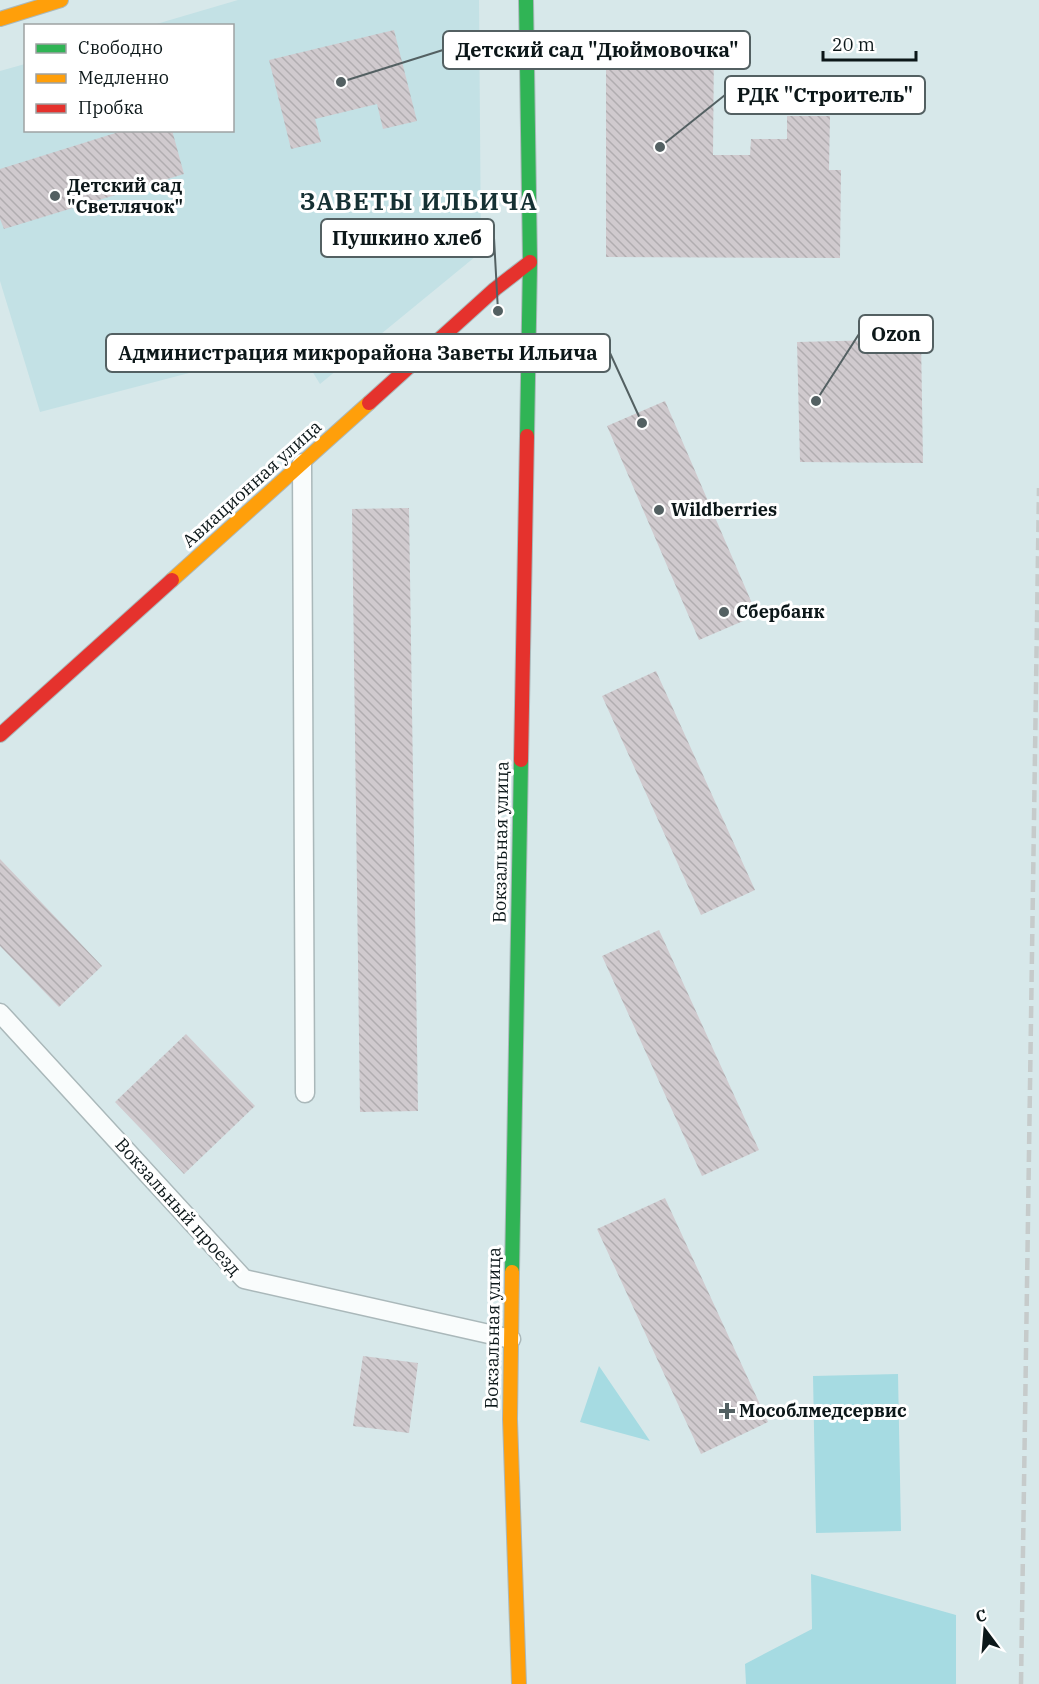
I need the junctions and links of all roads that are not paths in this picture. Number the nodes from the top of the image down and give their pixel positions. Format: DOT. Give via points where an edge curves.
graph roads {
  1 [pos="61,0"];
  2 [pos="526,0"];
  3 [pos="0,19"];
  4 [pos="530,262"];
  5 [pos="302,463"];
  6 [pos="0,735"];
  7 [pos="0,1013"];
  8 [pos="305,1093"];
  9 [pos="510,1339"];
  10 [pos="519,1684"];
  1 -- 3 [label="street"];
  2 -- 4 [label="street, Вокзальная улица"];
  4 -- 5 [label="street, Авиационная улица"];
  4 -- 9 [label="street, Вокзальная улица"];
  5 -- 6 [label="street, Авиационная улица"];
  5 -- 8 [label="lane"];
  7 -- 9 [label="lane, Вокзальный проезд" via="244,1279"];
  9 -- 10 [label="street, Вокзальная улица"];
}
